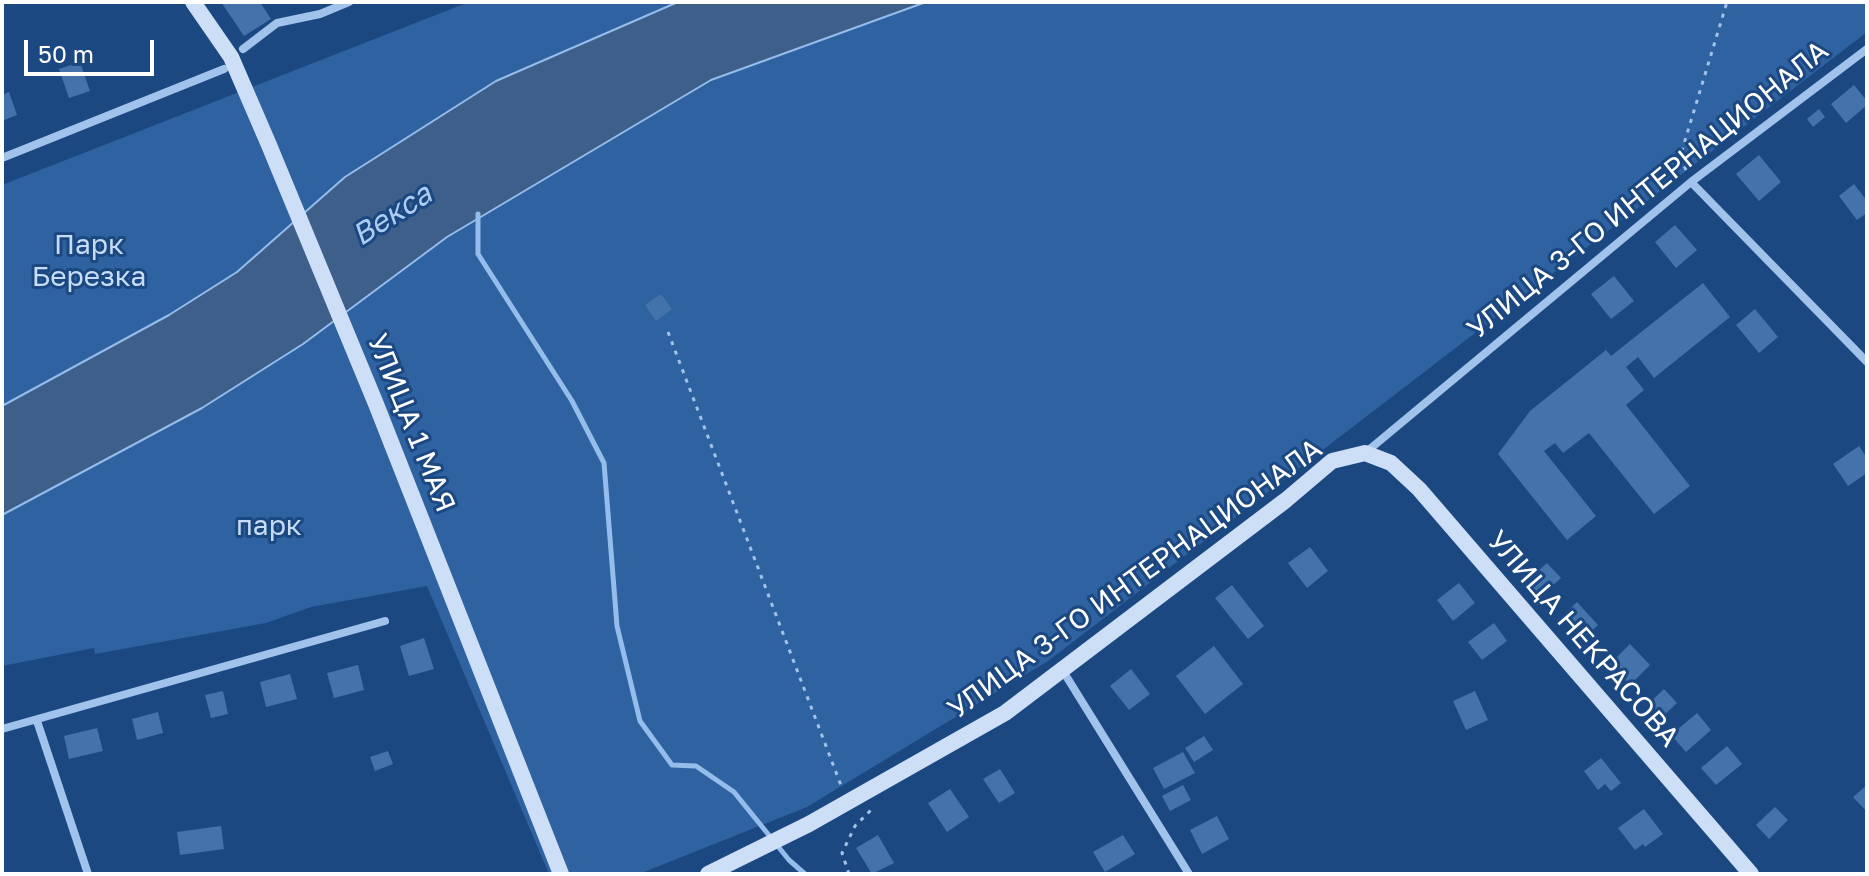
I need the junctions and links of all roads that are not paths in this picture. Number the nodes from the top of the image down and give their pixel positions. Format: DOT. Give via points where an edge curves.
graph roads {
  1 [pos="193,2"];
  2 [pos="349,2"];
  3 [pos="243,49"];
  4 [pos="1867,49"];
  5 [pos="224,69"];
  6 [pos="2,158"];
  7 [pos="1691,182"];
  8 [pos="1867,362"];
  9 [pos="1365,453"];
  10 [pos="385,621"];
  11 [pos="1063,671"];
  12 [pos="37,721"];
  13 [pos="2,729"];
  14 [pos="88,874"];
  15 [pos="561,874"];
  16 [pos="708,874"];
  17 [pos="1189,874"];
  18 [pos="1751,874"];
  1 -- 15 [label="street, УЛИЦА 1 МАЯ" via="231,57 269,145"];
  2 -- 3 [label="street" via="277,23"];
  4 -- 7 [label="street, УЛИЦА 3-ГО ИНТЕРНАЦИОНАЛА"];
  5 -- 6 [label="street"];
  7 -- 8 [label="street"];
  7 -- 9 [label="street, УЛИЦА 3-ГО ИНТЕРНАЦИОНАЛА"];
  9 -- 11 [label="street, УЛИЦА 3-ГО ИНТЕРНАЦИОНАЛА" via="1332,461"];
  9 -- 18 [label="street, УЛИЦА НЕКРАСОВА" via="1391,463 1419,489"];
  10 -- 12 [label="street"];
  11 -- 16 [label="street, УЛИЦА 3-ГО ИНТЕРНАЦИОНАЛА" via="1005,713 809,824"];
  11 -- 17 [label="street"];
  12 -- 13 [label="street"];
  12 -- 14 [label="street"];
}
